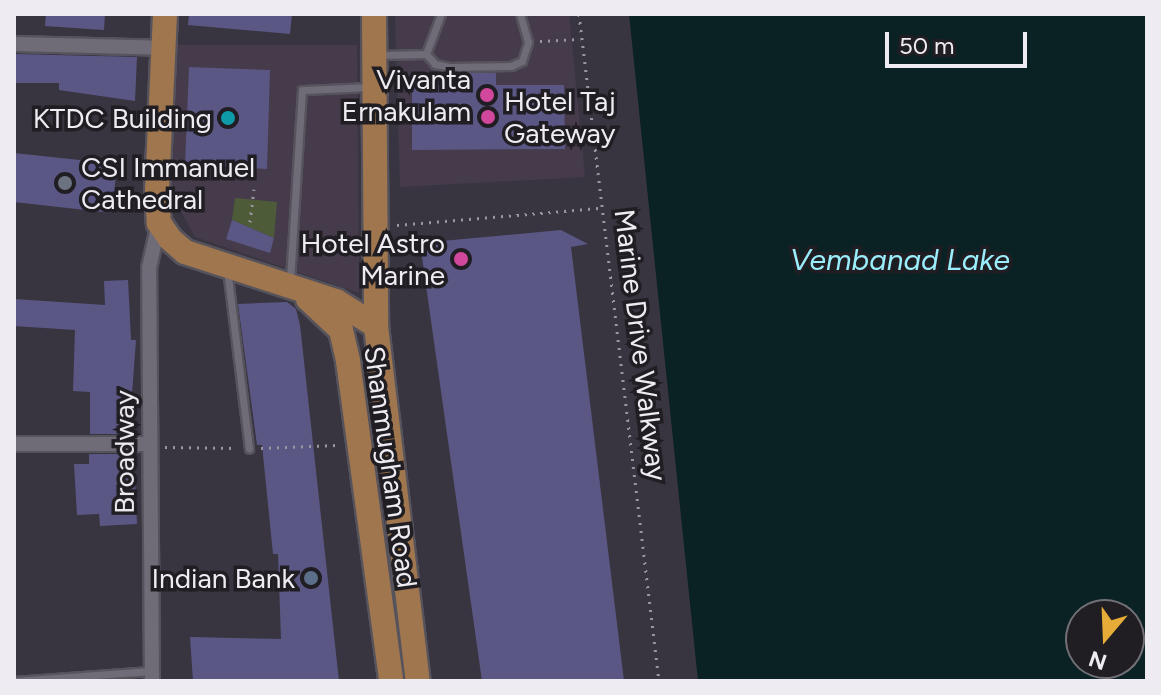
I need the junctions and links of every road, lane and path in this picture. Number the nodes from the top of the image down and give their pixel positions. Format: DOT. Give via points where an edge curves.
graph roads {
  1 [pos="165,14"];
  2 [pos="374,14"];
  3 [pos="441,14"];
  4 [pos="520,14"];
  5 [pos="579,14"];
  6 [pos="582,39"];
  7 [pos="528,42"];
  8 [pos="14,44"];
  9 [pos="163,48"];
  10 [pos="426,54"];
  11 [pos="374,56"];
  12 [pos="373,87"];
  13 [pos="254,189"];
  14 [pos="603,207"];
  15 [pos="250,222"];
  16 [pos="159,223"];
  17 [pos="374,227"];
  18 [pos="227,267"];
  19 [pos="289,287"];
  20 [pos="376,326"];
  21 [pos="341,330"];
  22 [pos="14,444"];
  23 [pos="149,444"];
  24 [pos="249,449"];
  25 [pos="152,676"];
  26 [pos="14,681"];
  27 [pos="391,681"];
  28 [pos="418,681"];
  29 [pos="659,681"];
  1 -- 9 [label="main road"];
  2 -- 11 [label="main road, Shanmugham Road"];
  3 -- 10 [label="lane"];
  4 -- 7 [label="lane"];
  5 -- 6 [label="path, Marine Drive Walkway"];
  6 -- 7 [label="path"];
  6 -- 14 [label="path, Marine Drive Walkway"];
  7 -- 10 [label="lane" via="522,61 511,66 449,67 435,64"];
  8 -- 9 [label="street"];
  9 -- 16 [label="main road"];
  10 -- 11 [label="lane"];
  11 -- 12 [label="main road, Shanmugham Road"];
  12 -- 17 [label="main road, Shanmugham Road"];
  12 -- 19 [label="lane" via="302,90"];
  13 -- 15 [label="path"];
  14 -- 17 [label="path"];
  14 -- 29 [label="path, Marine Drive Walkway"];
  16 -- 18 [label="main road, Shanmugham Road" via="185,252"];
  16 -- 23 [label="street, Broadway" via="149,268"];
  17 -- 20 [label="main road, Shanmugham Road"];
  18 -- 19 [label="main road, Shanmugham Road"];
  18 -- 24 [label="lane"];
  19 -- 20 [label="main road, Shanmugham Road" via="336,301"];
  19 -- 21 [label="main road, Shanmugham Road" via="327,311"];
  20 -- 21 [label="main road"];
  20 -- 28 [label="main road, Shanmugham Road"];
  21 -- 27 [label="main road, Shanmugham Road"];
  22 -- 23 [label="street"];
  23 -- 25 [label="street, Broadway"];
  25 -- 26 [label="lane"];
}
